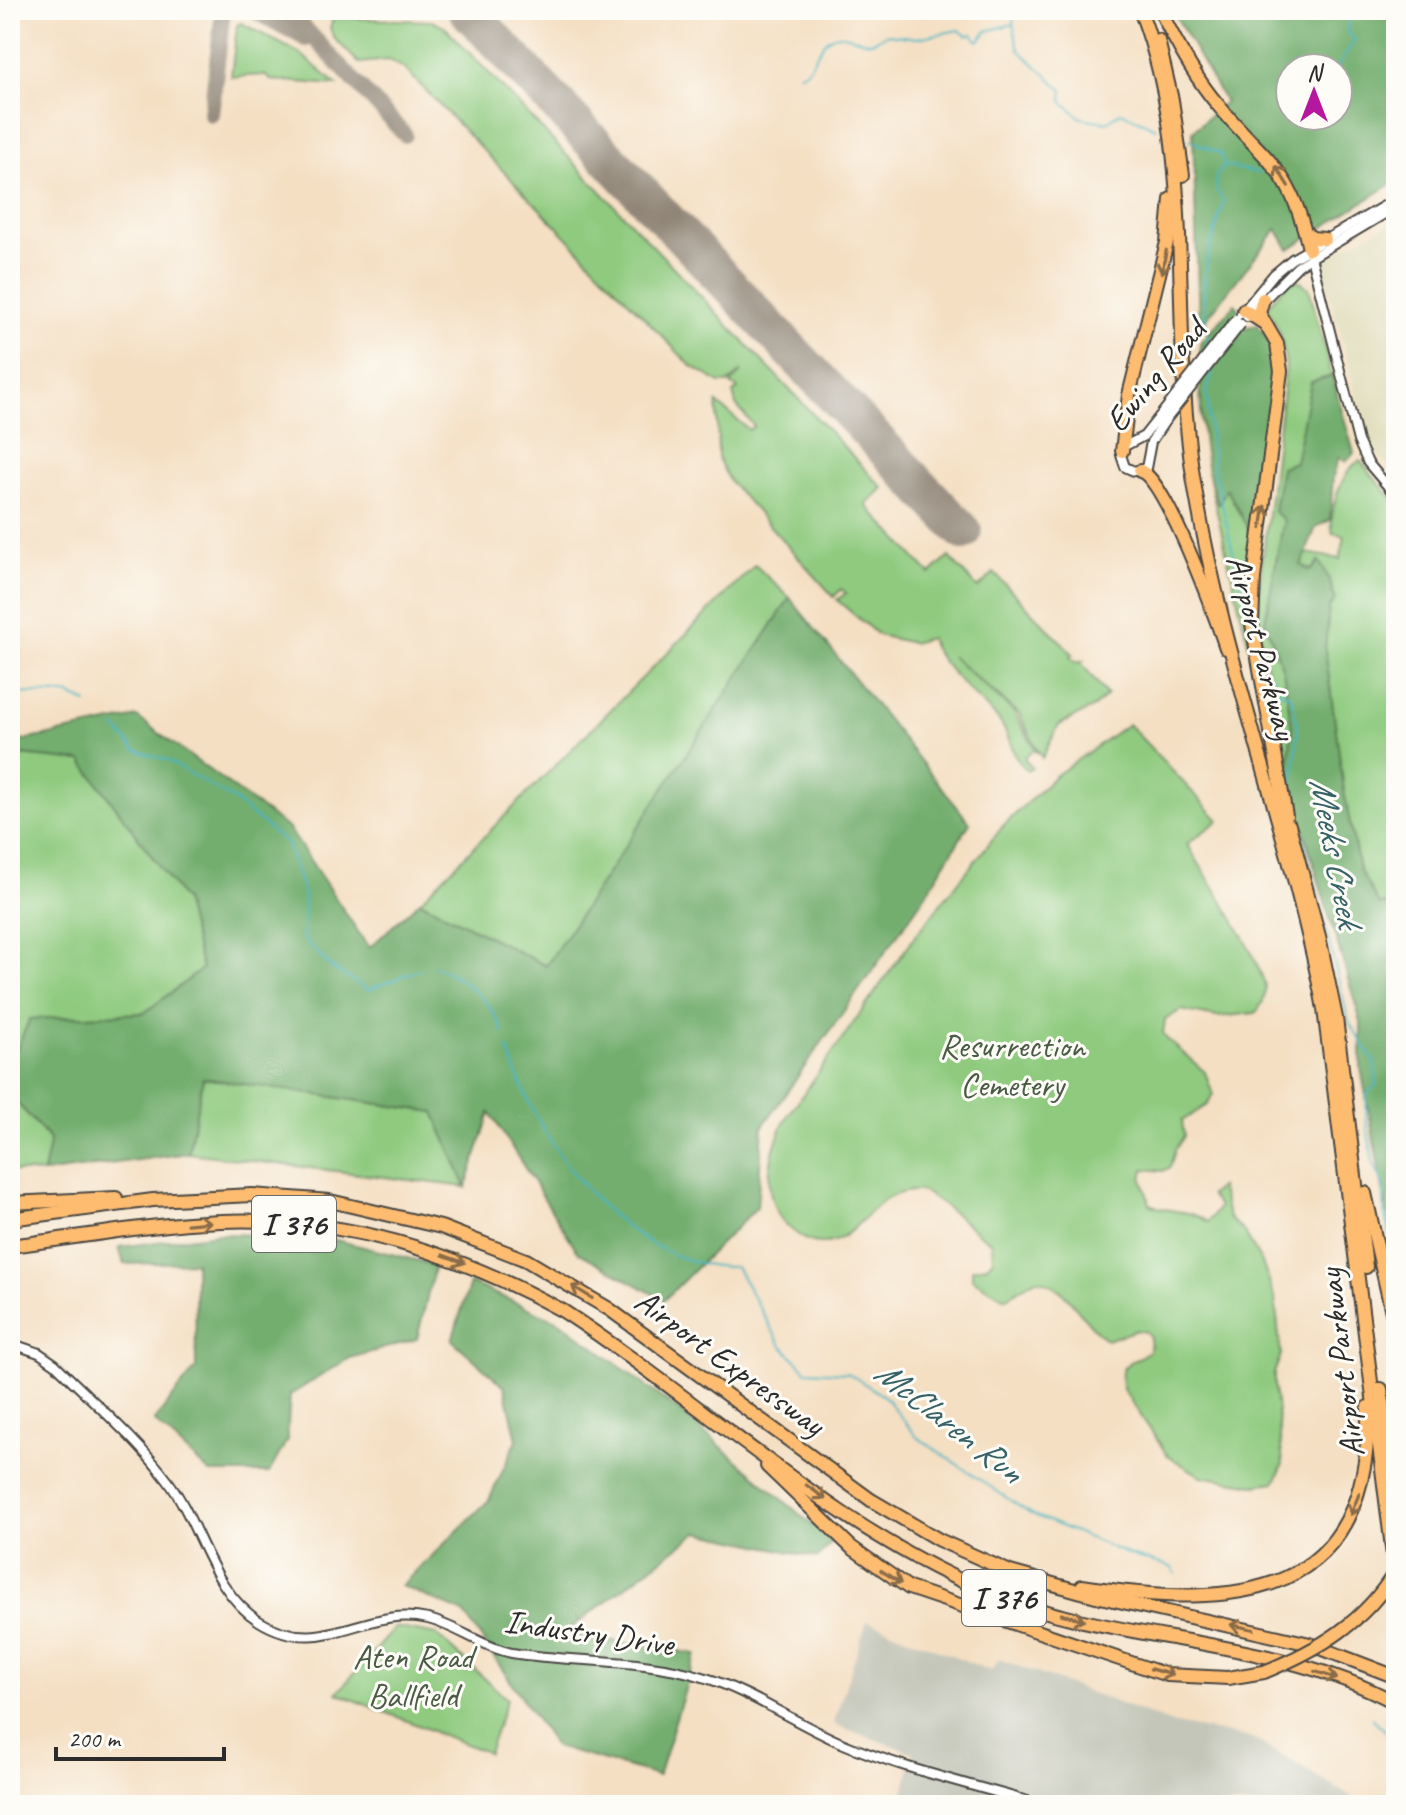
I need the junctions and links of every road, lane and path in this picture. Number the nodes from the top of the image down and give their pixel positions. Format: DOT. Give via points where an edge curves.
graph roads {
  1 [pos="1140,10"];
  2 [pos="1148,10"];
  3 [pos="1160,10"];
  4 [pos="1168,128"];
  5 [pos="1396,199"];
  6 [pos="1396,207"];
  7 [pos="1305,232"];
  8 [pos="1325,239"];
  9 [pos="1309,253"];
  10 [pos="1263,299"];
  11 [pos="1242,317"];
  12 [pos="1264,323"];
  13 [pos="1162,419"];
  14 [pos="1122,451"];
  15 [pos="1140,471"];
  16 [pos="1396,496"];
  17 [pos="1286,816"];
  18 [pos="1300,905"];
  19 [pos="1336,1018"];
  20 [pos="330,1201"];
  21 [pos="10,1203"];
  22 [pos="10,1219"];
  23 [pos="1353,1233"];
  24 [pos="10,1247"];
  25 [pos="1396,1330"];
  26 [pos="10,1343"];
  27 [pos="662,1380"];
  28 [pos="1396,1489"];
  29 [pos="939,1540"];
  30 [pos="1396,1570"];
  31 [pos="1396,1580"];
  32 [pos="1396,1677"];
  33 [pos="1396,1703"];
  34 [pos="1041,1805"];
  1 -- 4 [label="highway, Airport Parkway"];
  2 -- 17 [label="highway, Airport Parkway" via="1181,151 1193,400 1205,503"];
  7 -- 3 [label="highway, one-way" via="1283,176 1206,91"];
  4 -- 14 [label="highway, one-way" via="1167,242 1129,395"];
  4 -- 18 [label="highway, Airport Parkway" via="1178,197 1193,477"];
  5 -- 8 [label="street, Ewing Road"];
  6 -- 9 [label="street, Ewing Road"];
  7 -- 8 [label="highway"];
  7 -- 9 [label="highway"];
  8 -- 9 [label="street, Ewing Road"];
  9 -- 10 [label="street, Ewing Road"];
  9 -- 11 [label="street, Ewing Road" via="1274,274"];
  9 -- 16 [label="street" via="1358,441 1368,463"];
  10 -- 11 [label="street, Ewing Road"];
  10 -- 12 [label="highway" via="1259,310"];
  11 -- 12 [label="highway"];
  11 -- 13 [label="street, Ewing Road, bridge"];
  17 -- 12 [label="highway, one-way" via="1252,624 1281,371 1280,350"];
  13 -- 14 [label="street, Ewing Road"];
  13 -- 15 [label="street, Ewing Road" via="1151,442 1149,465"];
  14 -- 15 [label="street, Ewing Road" via="1122,464"];
  15 -- 18 [label="highway" via="1156,481 1210,602"];
  17 -- 19 [label="highway, Airport Parkway"];
  18 -- 23 [label="highway, Airport Parkway" via="1328,1033"];
  19 -- 25 [label="highway" via="1363,1184"];
  19 -- 28 [label="highway, Airport Parkway"];
  20 -- 21 [label="highway" via="225,1190"];
  20 -- 22 [label="highway, Airport Expressway / I 376" via="207,1195"];
  29 -- 20 [label="highway, Airport Expressway / I 376, one-way" via="871,1500 563,1280 441,1227"];
  23 -- 29 [label="highway, one-way" via="1367,1396 1366,1463 1347,1523 1313,1561 1293,1575 1248,1591 1168,1596 1070,1583"];
  23 -- 31 [label="highway, Airport Parkway"];
  24 -- 27 [label="highway, Airport Expressway / I 376, one-way" via="150,1227 265,1221 374,1235 438,1253 511,1283 563,1311"];
  26 -- 34 [label="street, Industry Drive" via="55,1364 155,1465 186,1509 226,1589 243,1609 272,1628 304,1637 325,1636 388,1617 412,1617 438,1622 504,1651 688,1673 734,1688 843,1744"];
  27 -- 30 [label="highway, one-way, bridge" via="782,1479 851,1547 909,1588 1167,1675 1228,1678 1264,1672 1297,1658 1348,1627"];
  27 -- 33 [label="highway, Airport Expressway / I 376, one-way" via="857,1522 951,1576 1039,1609 1302,1667"];
  32 -- 29 [label="highway, Airport Expressway / I 376, one-way" via="1271,1633 1045,1583"];
}
